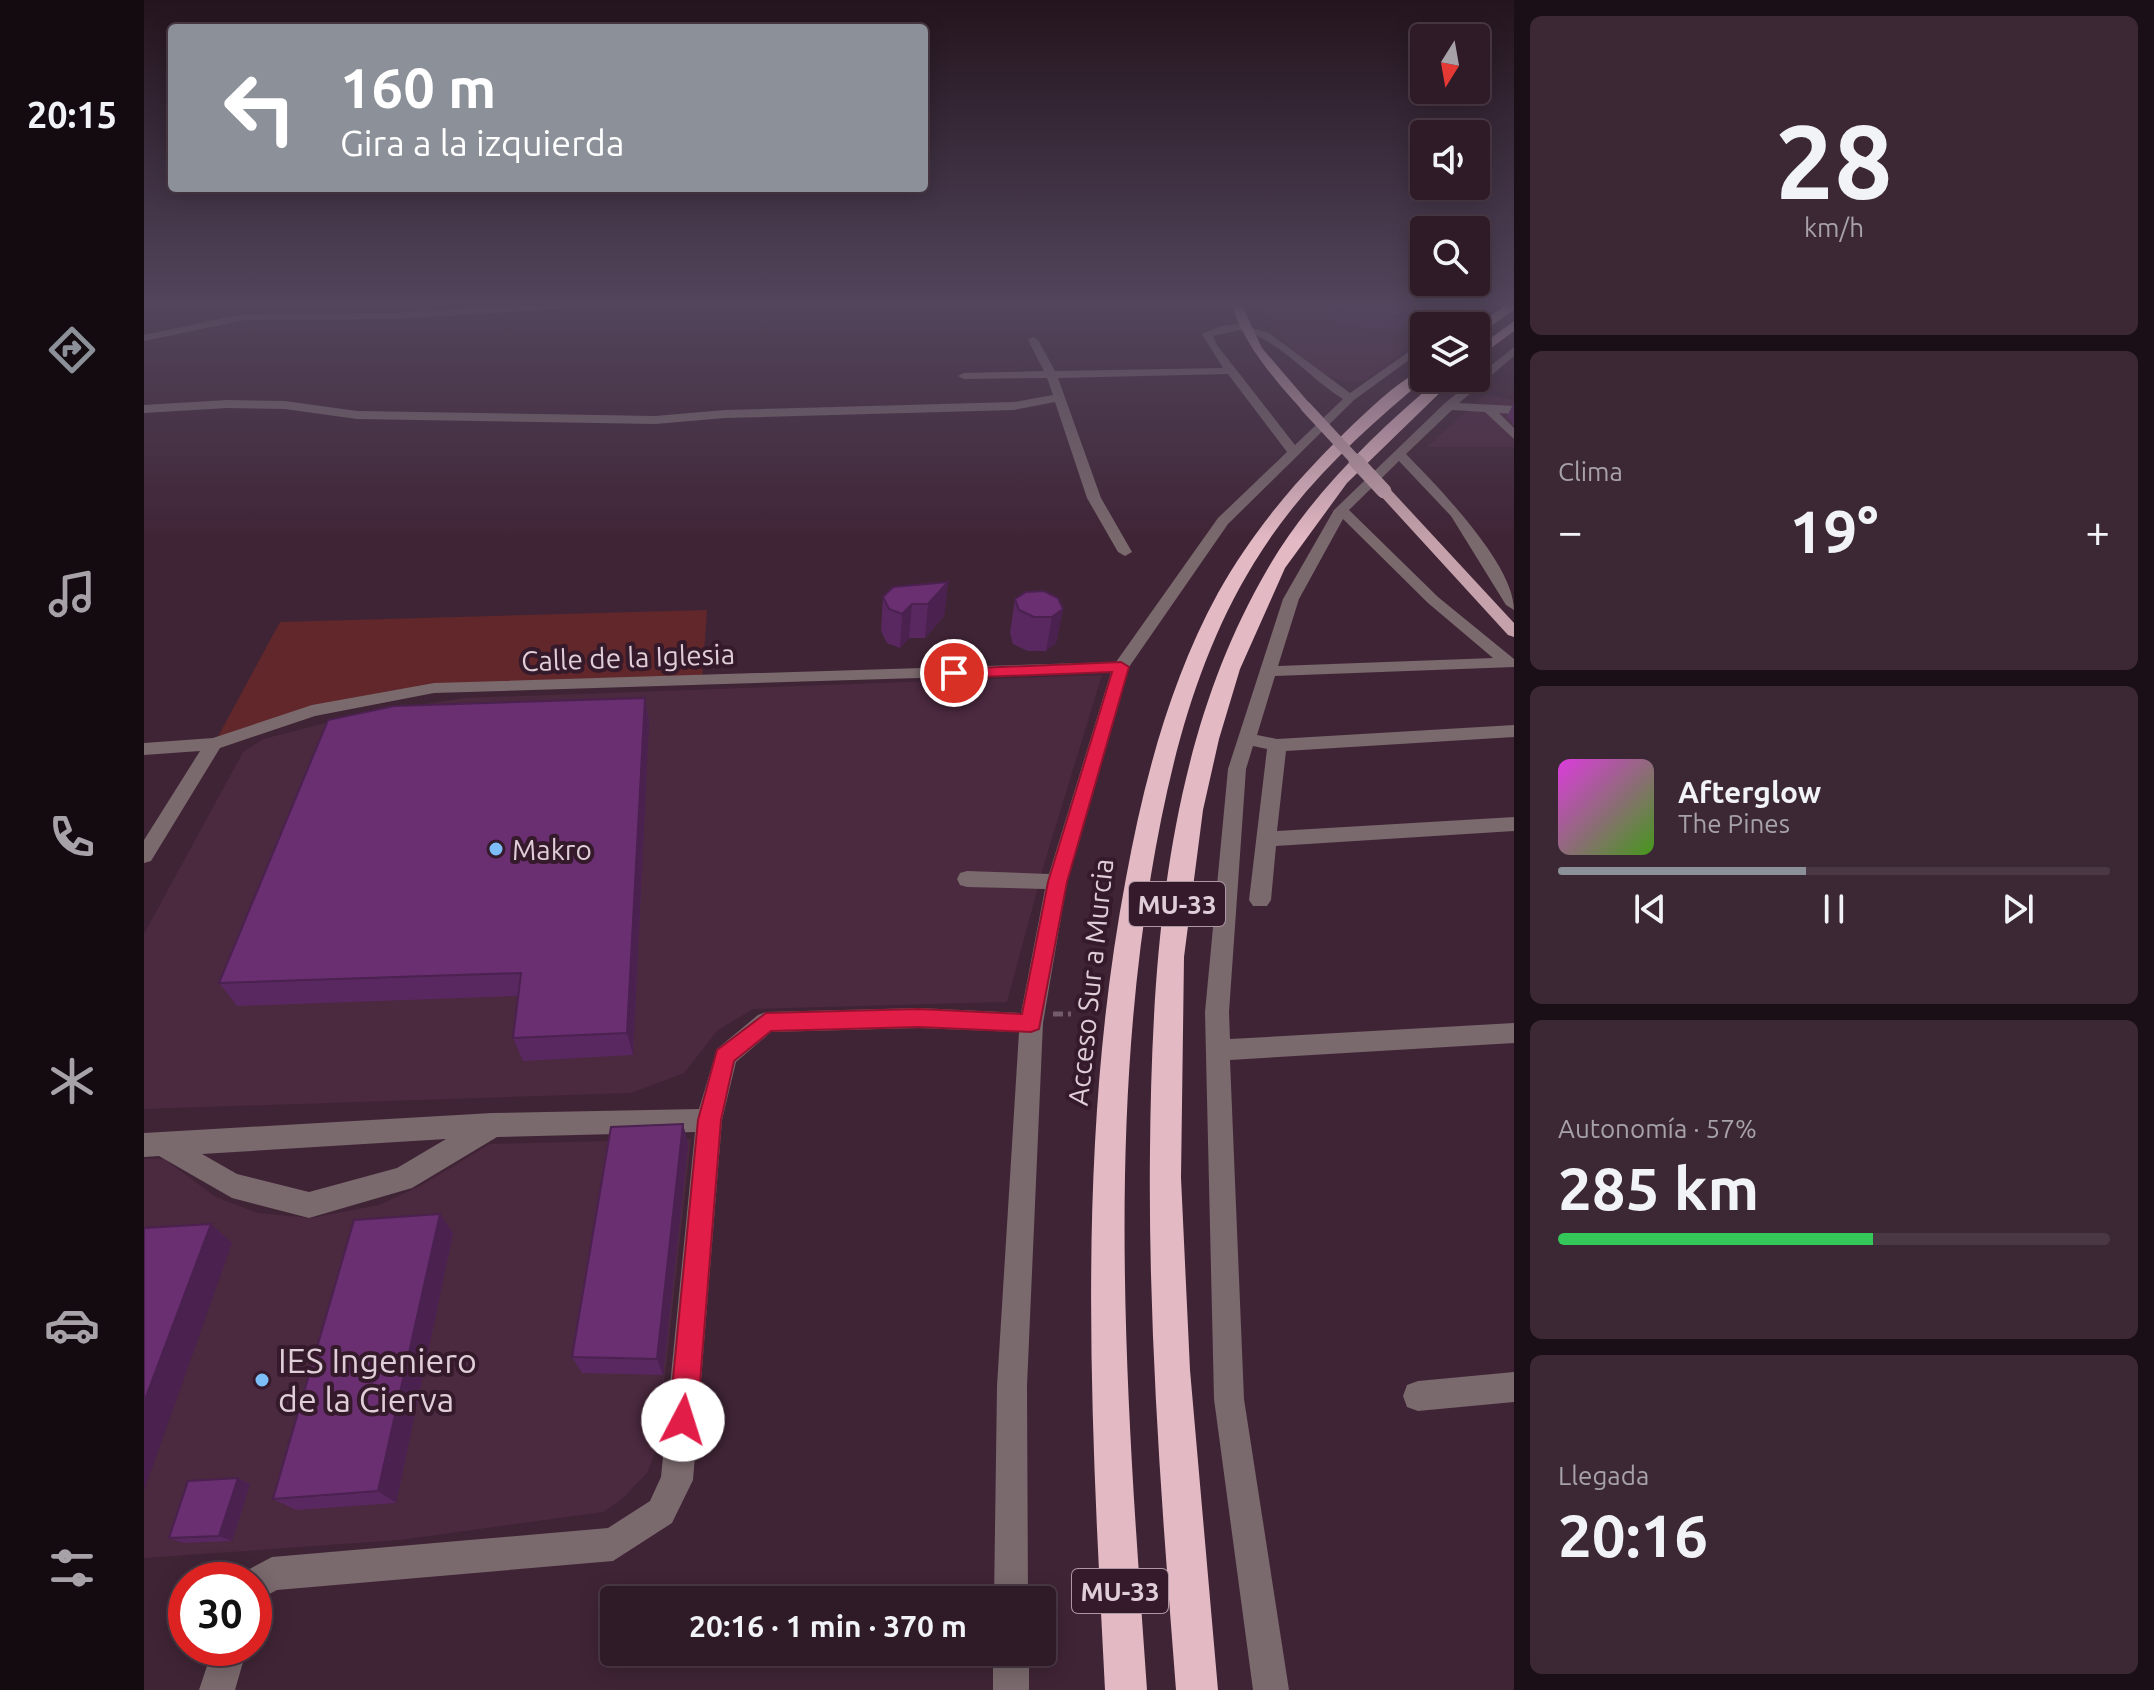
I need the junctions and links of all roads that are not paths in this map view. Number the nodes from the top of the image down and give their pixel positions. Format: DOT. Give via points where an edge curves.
graph roads {
  1 [pos="1054,385"];
  2 [pos="1242,385"];
  3 [pos="1287,385"];
  4 [pos="1329,385"];
  5 [pos="1368,385"];
  6 [pos="1410,385"];
  7 [pos="1475,385"];
  8 [pos="1432,392"];
  9 [pos="1058,398"];
  10 [pos="1350,398"];
  11 [pos="1449,406"];
  12 [pos="144,409"];
  13 [pos="1490,410"];
  14 [pos="1514,410"];
  15 [pos="1514,435"];
  16 [pos="1293,451"];
  17 [pos="1399,454"];
  18 [pos="1341,510"];
  19 [pos="1125,552"];
  20 [pos="1514,605"];
  21 [pos="1514,632"];
  22 [pos="1510,663"];
  23 [pos="1121,667"];
  24 [pos="1269,671"];
  25 [pos="1514,731"];
  26 [pos="1247,739"];
  27 [pos="214,744"];
  28 [pos="1277,745"];
  29 [pos="144,749"];
  30 [pos="1233,801"];
  31 [pos="1270,810"];
  32 [pos="1514,824"];
  33 [pos="1266,839"];
  34 [pos="144,856"];
  35 [pos="967,879"];
  36 [pos="1057,882"];
  37 [pos="1260,900"];
  38 [pos="1031,1023"];
  39 [pos="1514,1033"];
  40 [pos="1217,1050"];
  41 [pos="709,1120"];
  42 [pos="492,1125"];
  43 [pos="154,1145"];
  44 [pos="1514,1387"];
  45 [pos="1418,1396"];
  46 [pos="272,1574"];
  47 [pos="1011,1586"];
  48 [pos="224,1666"];
  49 [pos="1011,1666"];
  50 [pos="217,1690"];
  51 [pos="1011,1690"];
  52 [pos="1126,1690"];
  53 [pos="1197,1690"];
  54 [pos="1271,1690"];
  1 -- 9 [label="street"];
  2 -- 16 [label="street"];
  3 -- 21 [label="main road, bridge"];
  4 -- 10 [label="street"];
  5 -- 10 [label="street"];
  6 -- 52 [label="highway, Acceso Sur a Murcia / MU-33" via="1327,459 1245,563 1192,668 1155,793 1125,964 1109,1205 1113,1461"];
  7 -- 11 [label="street"];
  8 -- 53 [label="highway, MU-33" via="1326,496 1275,572 1227,679 1194,799 1174,928 1164,1109 1169,1329"];
  9 -- 12 [label="street" via="1000,407 655,420 357,415 285,405"];
  9 -- 19 [label="street" via="1094,498"];
  10 -- 16 [label="street"];
  11 -- 13 [label="street"];
  11 -- 17 [label="street"];
  13 -- 14 [label="street"];
  13 -- 15 [label="street"];
  16 -- 23 [label="street" via="1223,521"];
  17 -- 18 [label="street"];
  17 -- 20 [label="street" via="1456,514"];
  18 -- 22 [label="street" via="1433,600"];
  18 -- 24 [label="street" via="1291,599"];
  22 -- 24 [label="street"];
  23 -- 27 [label="street, Calle de la Iglesia" via="434,688 312,711"];
  23 -- 36 [label="street"];
  24 -- 26 [label="street"];
  25 -- 28 [label="street"];
  26 -- 28 [label="street"];
  26 -- 30 [label="street"];
  27 -- 29 [label="street, Calle de la Iglesia"];
  27 -- 34 [label="street"];
  28 -- 31 [label="street"];
  30 -- 31 [label="street"];
  30 -- 40 [label="street"];
  31 -- 33 [label="street"];
  32 -- 33 [label="street"];
  33 -- 37 [label="street"];
  35 -- 36 [label="street"];
  36 -- 38 [label="street"];
  38 -- 41 [label="street" via="919,1018 766,1022 725,1056"];
  38 -- 47 [label="street" via="1012,1386"];
  39 -- 40 [label="street"];
  40 -- 54 [label="street" via="1229,1399"];
  41 -- 42 [label="street"];
  41 -- 46 [label="street" via="677,1480 661,1512 613,1544"];
  42 -- 43 [label="street"];
  42 -- 43 [label="street" via="403,1179 309,1205 232,1185"];
  44 -- 45 [label="street"];
  48 -- 50 [label="street"];
  49 -- 51 [label="street"];
}
